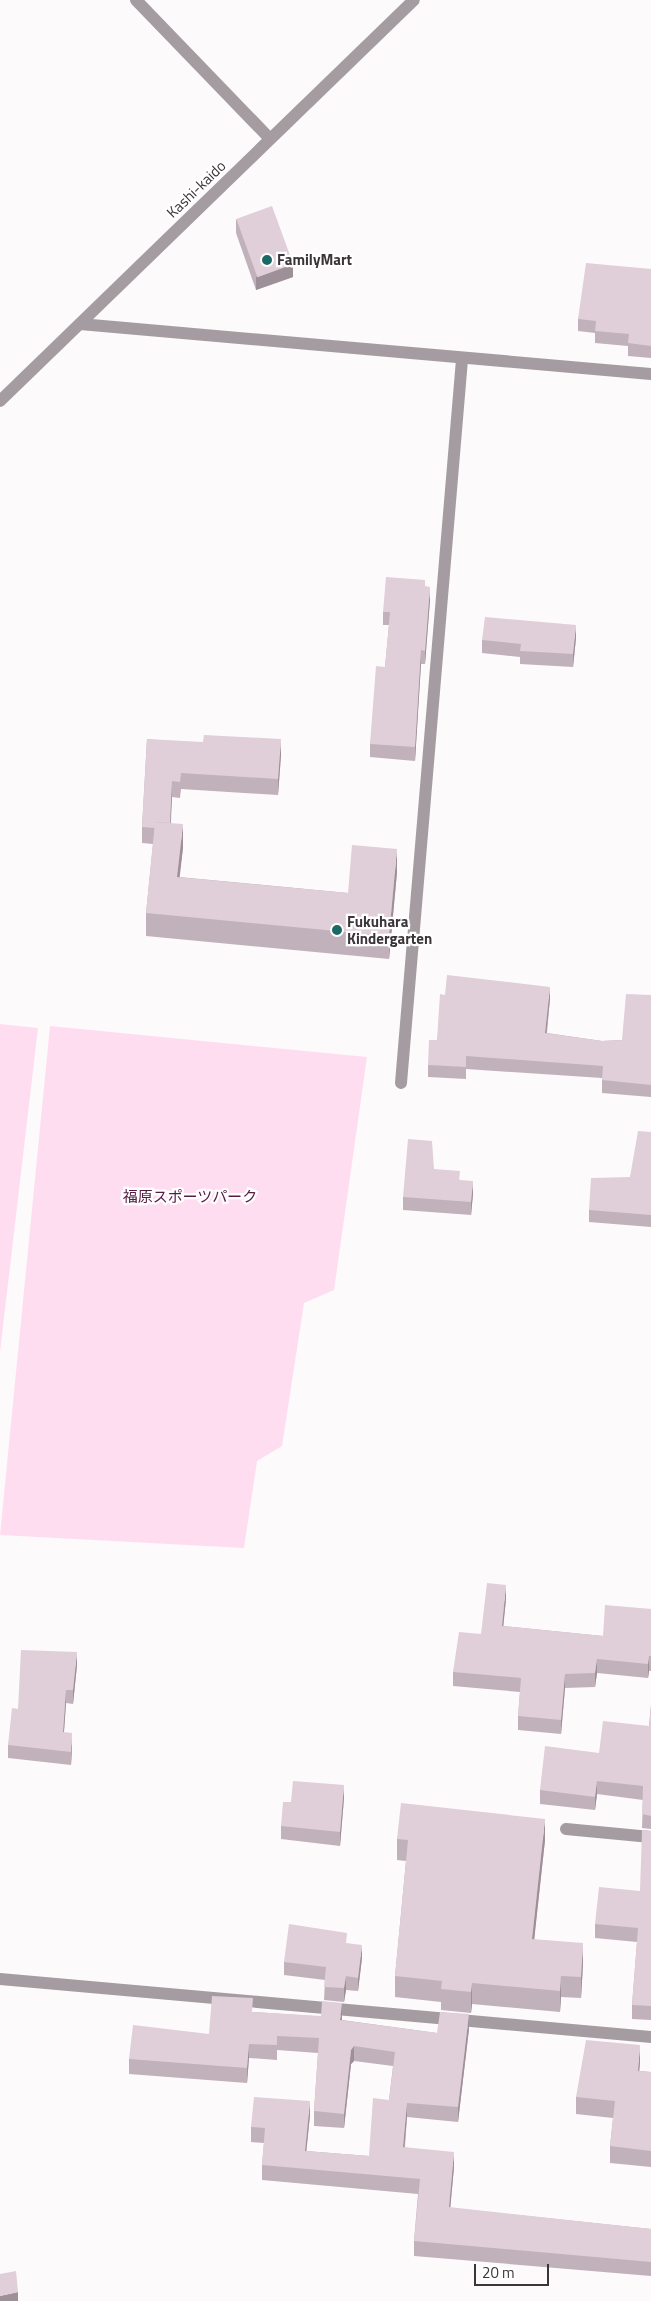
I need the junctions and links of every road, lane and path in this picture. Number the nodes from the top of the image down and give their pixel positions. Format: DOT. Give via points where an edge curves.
graph roads {
  1 [pos="136,0"];
  2 [pos="414,0"];
  3 [pos="270,140"];
  4 [pos="80,324"];
  5 [pos="462,360"];
  6 [pos="651,374"];
  7 [pos="0,401"];
  8 [pos="401,1083"];
  9 [pos="566,1829"];
  10 [pos="651,1837"];
  11 [pos="0,1979"];
  12 [pos="651,2037"];
  1 -- 3 [label="street"];
  2 -- 3 [label="street, Kashi-kaido"];
  3 -- 4 [label="street, Kashi-kaido"];
  4 -- 5 [label="street"];
  4 -- 7 [label="street, Kashi-kaido"];
  5 -- 6 [label="street"];
  5 -- 8 [label="street"];
  9 -- 10 [label="street"];
  11 -- 12 [label="street"];
}
